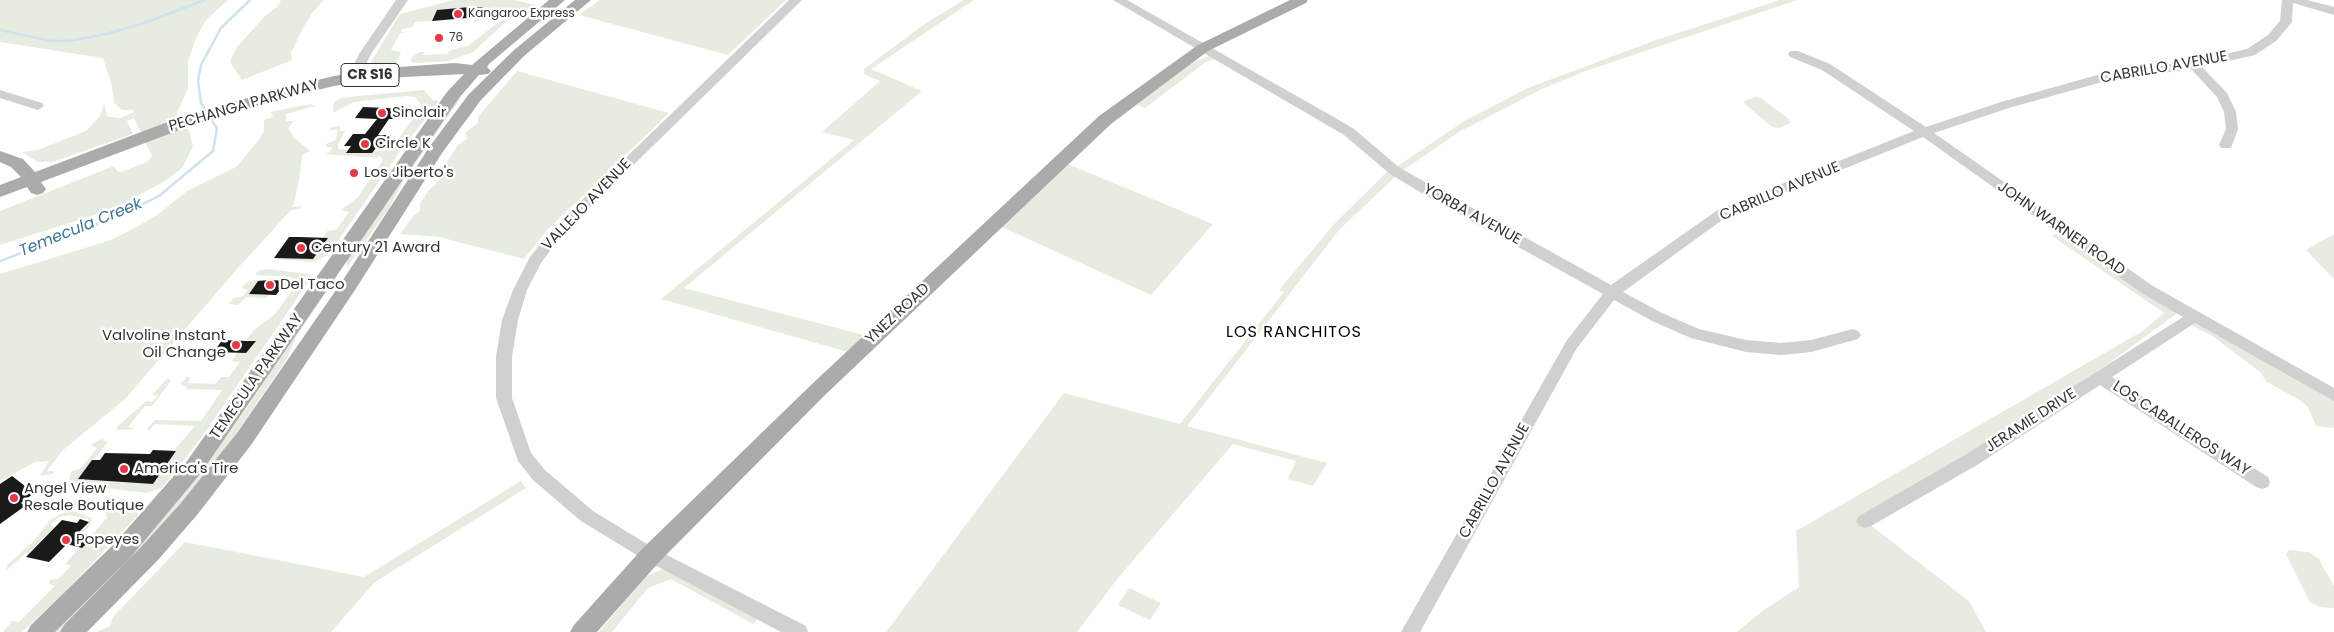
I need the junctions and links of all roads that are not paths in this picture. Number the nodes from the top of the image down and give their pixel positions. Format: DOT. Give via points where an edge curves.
graph roads {
  1 [pos="402,0"];
  2 [pos="558,0"];
  3 [pos="584,0"];
  4 [pos="796,0"];
  5 [pos="1119,0"];
  6 [pos="1286,0"];
  7 [pos="1301,0"];
  8 [pos="2288,0"];
  9 [pos="2294,0"];
  10 [pos="2334,11"];
  11 [pos="1240,28"];
  12 [pos="1203,48"];
  13 [pos="1794,54"];
  14 [pos="2194,65"];
  15 [pos="470,76"];
  16 [pos="354,77"];
  17 [pos="493,78"];
  18 [pos="0,94"];
  19 [pos="271,100"];
  20 [pos="38,106"];
  21 [pos="1924,132"];
  22 [pos="2226,145"];
  23 [pos="0,156"];
  24 [pos="34,184"];
  25 [pos="0,191"];
  26 [pos="0,203"];
  27 [pos="1612,292"];
  28 [pos="2195,316"];
  29 [pos="1853,335"];
  30 [pos="2099,376"];
  31 [pos="2334,395"];
  32 [pos="2262,482"];
  33 [pos="1865,521"];
  34 [pos="650,555"];
  35 [pos="39,632"];
  36 [pos="72,632"];
  37 [pos="582,632"];
  38 [pos="800,632"];
  39 [pos="1410,632"];
  1 -- 16 [label="street" via="365,54"];
  2 -- 15 [label="main road, TEMECULA PARKWAY" via="509,39"];
  3 -- 17 [label="main road, TEMECULA PARKWAY" via="541,33"];
  4 -- 34 [label="street, VALLEJO AVENUE" via="557,232 535,260 510,320 504,357 504,398 524,456 539,475 587,516"];
  5 -- 12 [label="street, YORBA AVENUE"];
  6 -- 11 [label="main road, YNEZ ROAD" via="1245,22"];
  7 -- 11 [label="main road, YNEZ ROAD"];
  8 -- 14 [label="street, CABRILLO AVENUE" via="2286,22 2272,38 2251,52"];
  9 -- 10 [label="street"];
  11 -- 12 [label="main road, YNEZ ROAD"];
  12 -- 27 [label="street, YORBA AVENUE" via="1349,132 1395,171"];
  12 -- 34 [label="main road, YNEZ ROAD" via="1104,120 819,388"];
  13 -- 21 [label="street, JOHN WARNER ROAD" via="1826,67"];
  14 -- 21 [label="street, CABRILLO AVENUE" via="2101,78"];
  14 -- 22 [label="street" via="2216,89 2230,112 2232,129"];
  15 -- 16 [label="main road, PECHANGA PARKWAY / CR S16" via="439,69"];
  15 -- 17 [label="main road, PECHANGA PARKWAY / CR S16"];
  15 -- 19 [label="main road, PECHANGA PARKWAY / CR S16"];
  15 -- 35 [label="main road, TEMECULA PARKWAY" via="432,124 194,467 122,551"];
  16 -- 19 [label="main road, PECHANGA PARKWAY / CR S16"];
  17 -- 36 [label="main road, TEMECULA PARKWAY" via="436,150 348,285 220,470 150,553"];
  18 -- 20 [label="street"];
  19 -- 24 [label="main road, PECHANGA PARKWAY / CR S16" via="198,127 132,146"];
  21 -- 27 [label="street, CABRILLO AVENUE" via="1724,212"];
  21 -- 28 [label="street, JOHN WARNER ROAD" via="2148,290"];
  23 -- 24 [label="main road" via="17,163"];
  24 -- 25 [label="main road, PECHANGA PARKWAY / CR S16"];
  24 -- 26 [label="main road, PECHANGA PARKWAY / CR S16"];
  27 -- 29 [label="street, YORBA AVENUE" via="1665,321 1727,343 1781,349 1812,346"];
  27 -- 39 [label="street, CABRILLO AVENUE" via="1572,344"];
  28 -- 30 [label="street, JERAMIE DRIVE"];
  28 -- 31 [label="street, JOHN WARNER ROAD"];
  30 -- 32 [label="street, LOS CABALLEROS WAY"];
  30 -- 33 [label="street, JERAMIE DRIVE" via="1971,460"];
  34 -- 37 [label="main road, YNEZ ROAD"];
  34 -- 38 [label="street, VALLEJO AVENUE"];
}
